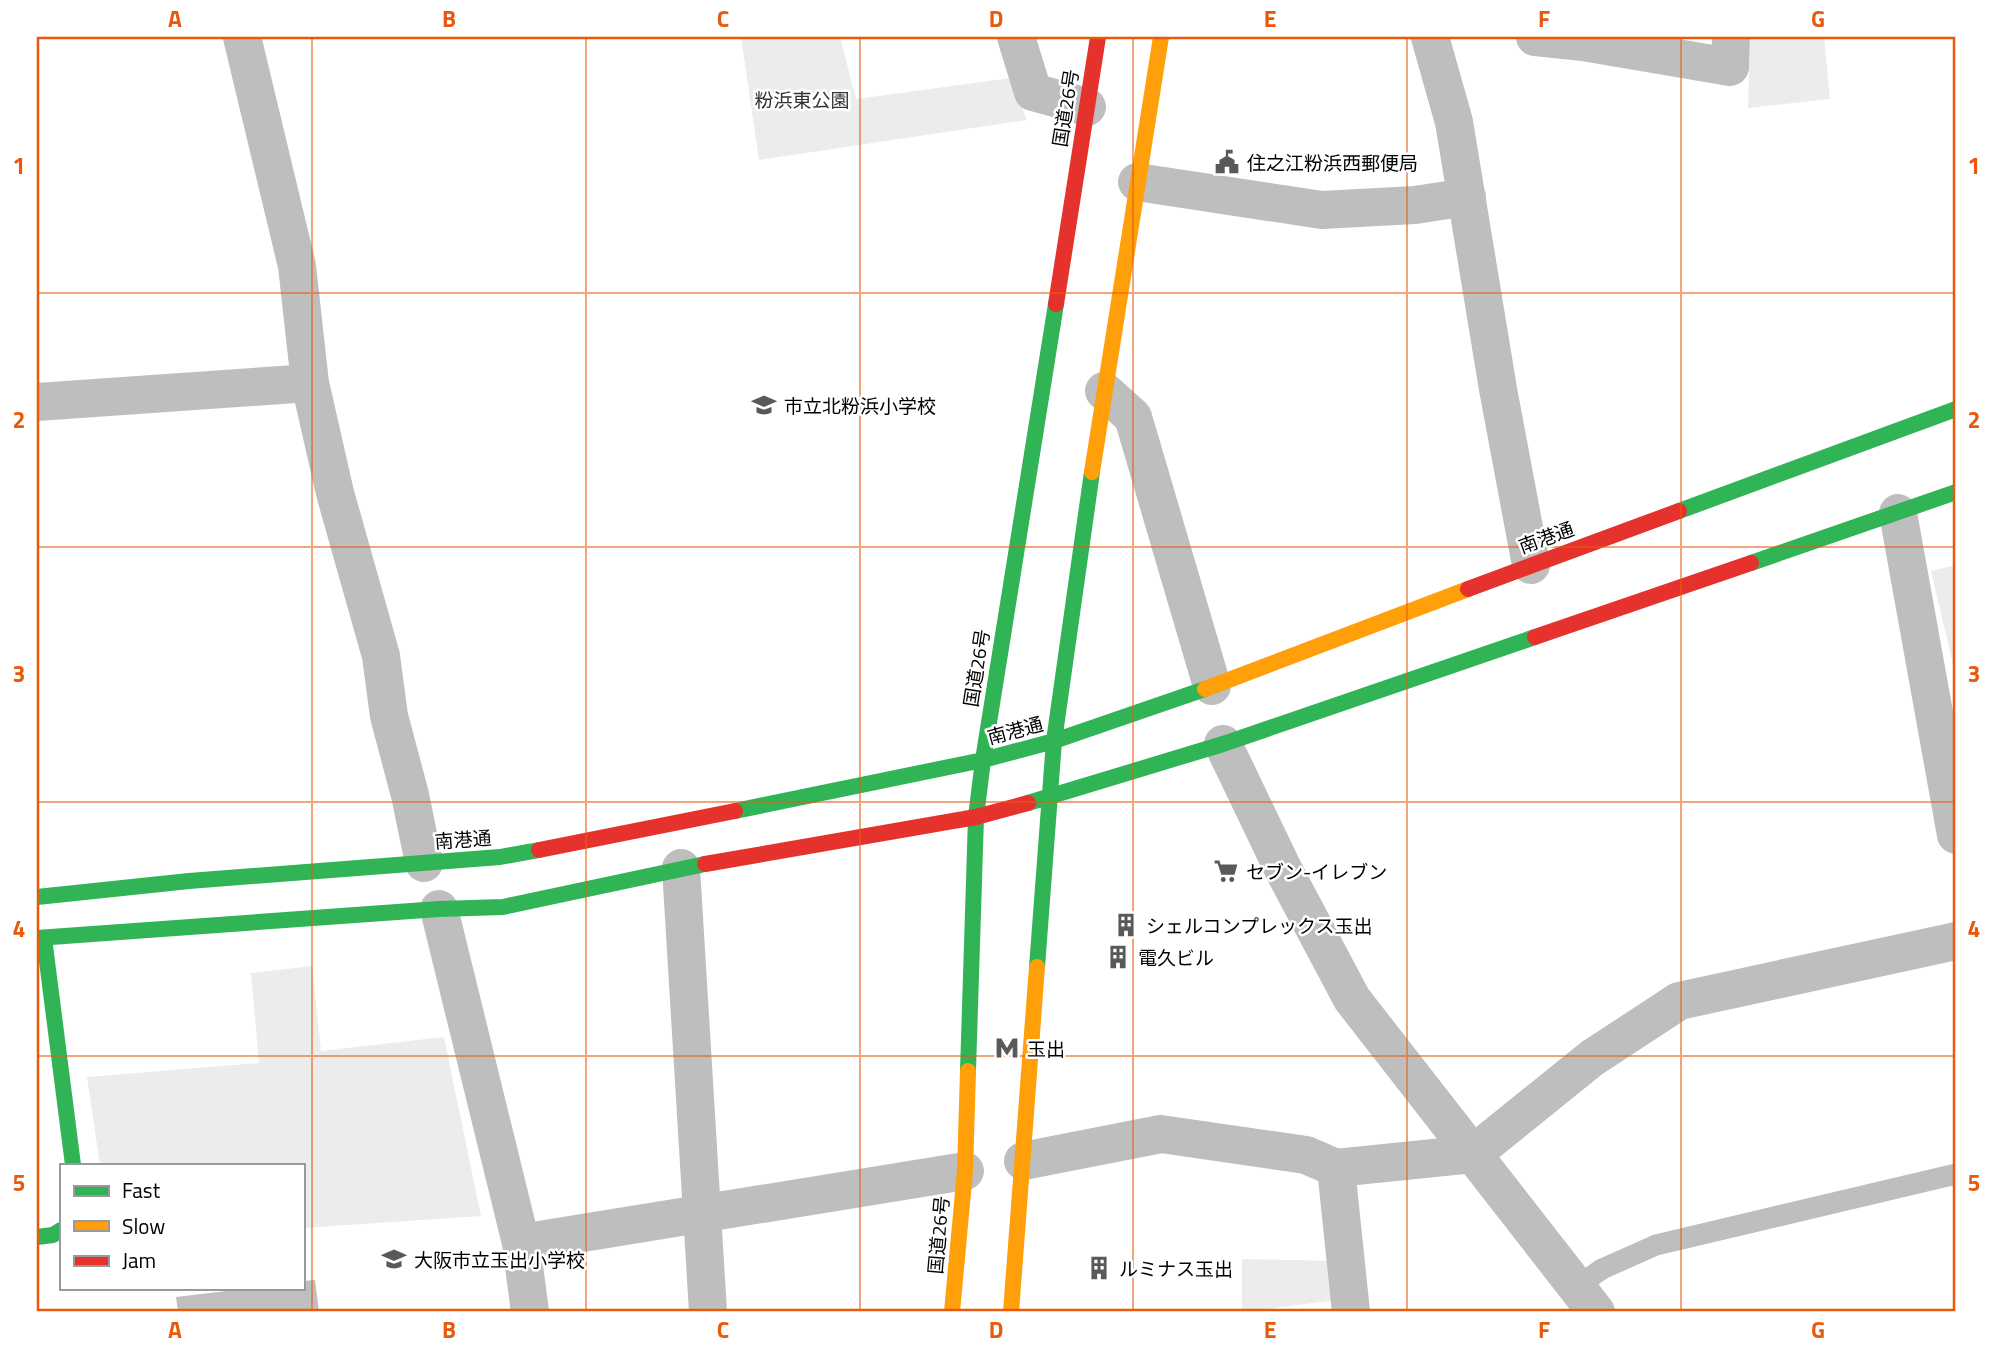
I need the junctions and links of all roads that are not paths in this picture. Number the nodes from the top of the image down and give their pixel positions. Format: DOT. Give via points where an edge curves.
graph roads {
  1 [pos="242,37"];
  2 [pos="1016,37"];
  3 [pos="1098,37"];
  4 [pos="1160,37"];
  5 [pos="1430,37"];
  6 [pos="1535,37"];
  7 [pos="1731,37"];
  8 [pos="1583,40"];
  9 [pos="1087,107"];
  10 [pos="1137,182"];
  11 [pos="1467,197"];
  12 [pos="310,383"];
  13 [pos="1104,391"];
  14 [pos="37,402"];
  15 [pos="1956,409"];
  16 [pos="1956,492"];
  17 [pos="1898,513"];
  18 [pos="1531,565"];
  19 [pos="1212,685"];
  20 [pos="1054,741"];
  21 [pos="1223,744"];
  22 [pos="983,760"];
  23 [pos="1051,797"];
  24 [pos="976,817"];
  25 [pos="1956,835"];
  26 [pos="424,863"];
  27 [pos="681,868"];
  28 [pos="37,897"];
  29 [pos="439,909"];
  30 [pos="41,938"];
  31 [pos="1956,941"];
  32 [pos="1473,1154"];
  33 [pos="1023,1161"];
  34 [pos="73,1164"];
  35 [pos="1336,1168"];
  36 [pos="965,1171"];
  37 [pos="1956,1174"];
  38 [pos="702,1213"];
  39 [pos="60,1231"];
  40 [pos="37,1237"];
  41 [pos="521,1243"];
  42 [pos="1586,1300"];
  43 [pos="530,1312"];
  44 [pos="708,1312"];
  45 [pos="952,1312"];
  46 [pos="1011,1312"];
  47 [pos="1351,1312"];
  1 -- 12 [label="street" via="297,265"];
  2 -- 9 [label="street" via="1032,92"];
  3 -- 9 [label="main road, 国道26号"];
  4 -- 10 [label="main road"];
  5 -- 11 [label="street" via="1454,122"];
  6 -- 8 [label="street"];
  7 -- 8 [label="street" via="1730,67"];
  9 -- 22 [label="main road, 国道26号"];
  10 -- 11 [label="street" via="1322,210"];
  10 -- 13 [label="main road"];
  11 -- 18 [label="street"];
  12 -- 14 [label="street"];
  12 -- 26 [label="street" via="381,656 389,716"];
  13 -- 19 [label="street" via="1133,417"];
  13 -- 20 [label="main road"];
  15 -- 18 [label="main road, 南港通"];
  16 -- 17 [label="main road"];
  17 -- 21 [label="main road"];
  17 -- 25 [label="street"];
  18 -- 19 [label="main road, 南港通"];
  19 -- 20 [label="main road, 南港通"];
  20 -- 22 [label="main road, 南港通"];
  20 -- 23 [label="main road"];
  21 -- 23 [label="main road"];
  21 -- 32 [label="street" via="1352,999"];
  22 -- 24 [label="main road, 国道26号"];
  22 -- 26 [label="main road, 南港通" via="572,844 500,857"];
  23 -- 24 [label="main road"];
  23 -- 33 [label="main road"];
  24 -- 27 [label="main road"];
  24 -- 36 [label="main road, 国道26号"];
  26 -- 28 [label="main road, 南港通"];
  27 -- 29 [label="main road" via="503,906"];
  27 -- 38 [label="street"];
  29 -- 30 [label="main road"];
  29 -- 41 [label="street"];
  30 -- 34 [label="main road"];
  31 -- 32 [label="street" via="1679,1001 1592,1058"];
  32 -- 35 [label="street"];
  32 -- 42 [label="street"];
  33 -- 35 [label="street" via="1161,1134 1306,1155"];
  33 -- 46 [label="main road"];
  35 -- 47 [label="street"];
  36 -- 38 [label="street"];
  36 -- 45 [label="main road, 国道26号"];
  37 -- 42 [label="lane" via="1656,1245 1602,1269"];
  38 -- 41 [label="street"];
  38 -- 44 [label="street"];
  39 -- 40 [label="main road"];
  41 -- 43 [label="street"];
}
